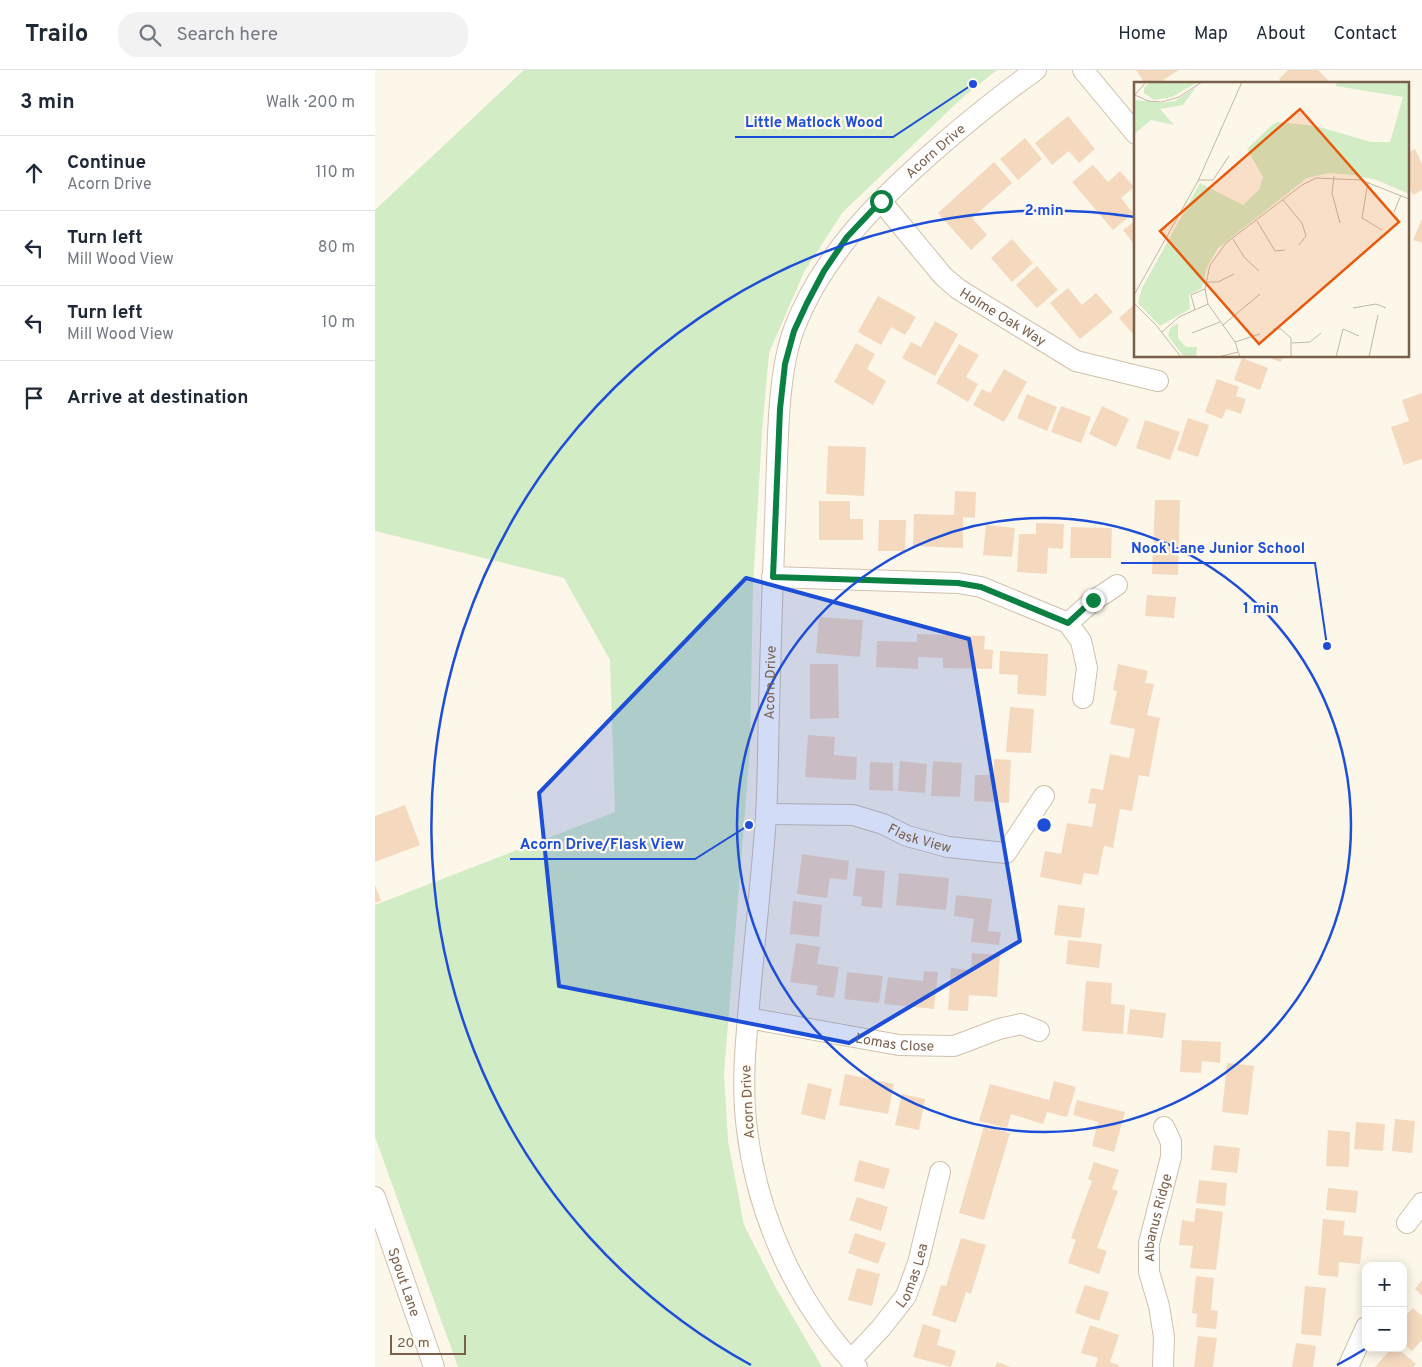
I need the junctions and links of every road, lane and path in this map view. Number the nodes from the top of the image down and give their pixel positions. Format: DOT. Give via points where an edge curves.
graph roads {
  1 [pos="1035,70"];
  2 [pos="1083,70"];
  3 [pos="1134,132"];
  4 [pos="881,201"];
  5 [pos="1158,381"];
  6 [pos="773,577"];
  7 [pos="1117,585"];
  8 [pos="1068,623"];
  9 [pos="1083,698"];
  10 [pos="1044,796"];
  11 [pos="766,814"];
  12 [pos="747,1018"];
  13 [pos="1039,1031"];
  14 [pos="1164,1127"];
  15 [pos="940,1172"];
  16 [pos="375,1197"];
  17 [pos="1422,1203"];
  18 [pos="1407,1223"];
  19 [pos="1362,1336"];
  20 [pos="854,1364"];
  21 [pos="434,1367"];
  22 [pos="1163,1367"];
  23 [pos="1348,1367"];
  1 -- 4 [label="street, Acorn Drive" via="983,108"];
  2 -- 3 [label="street"];
  4 -- 5 [label="street, Holme Oak Way" via="943,276 958,289 1076,362"];
  4 -- 6 [label="street, Acorn Drive" via="847,237 824,271 794,331 785,364 780,409"];
  6 -- 8 [label="street" via="958,583 981,587"];
  6 -- 11 [label="street, Acorn Drive"];
  7 -- 8 [label="street" via="1093,600"];
  8 -- 9 [label="street" via="1081,641 1087,668"];
  10 -- 11 [label="street, Flask View" via="1006,853 948,848 853,815"];
  11 -- 12 [label="street, Acorn Drive"];
  12 -- 13 [label="street, Lomas Close" via="899,1044 954,1046 1021,1024"];
  12 -- 20 [label="street, Acorn Drive" via="743,1074 746,1128 765,1210 783,1259 809,1305"];
  14 -- 22 [label="street, Albanus Ridge" via="1171,1142 1171,1157 1149,1243 1149,1272 1164,1337"];
  15 -- 20 [label="street, Lomas Lea" via="918,1263 906,1296"];
  16 -- 21 [label="street, Spout Lane"];
  17 -- 18 [label="street"];
  19 -- 23 [label="street"];
}
